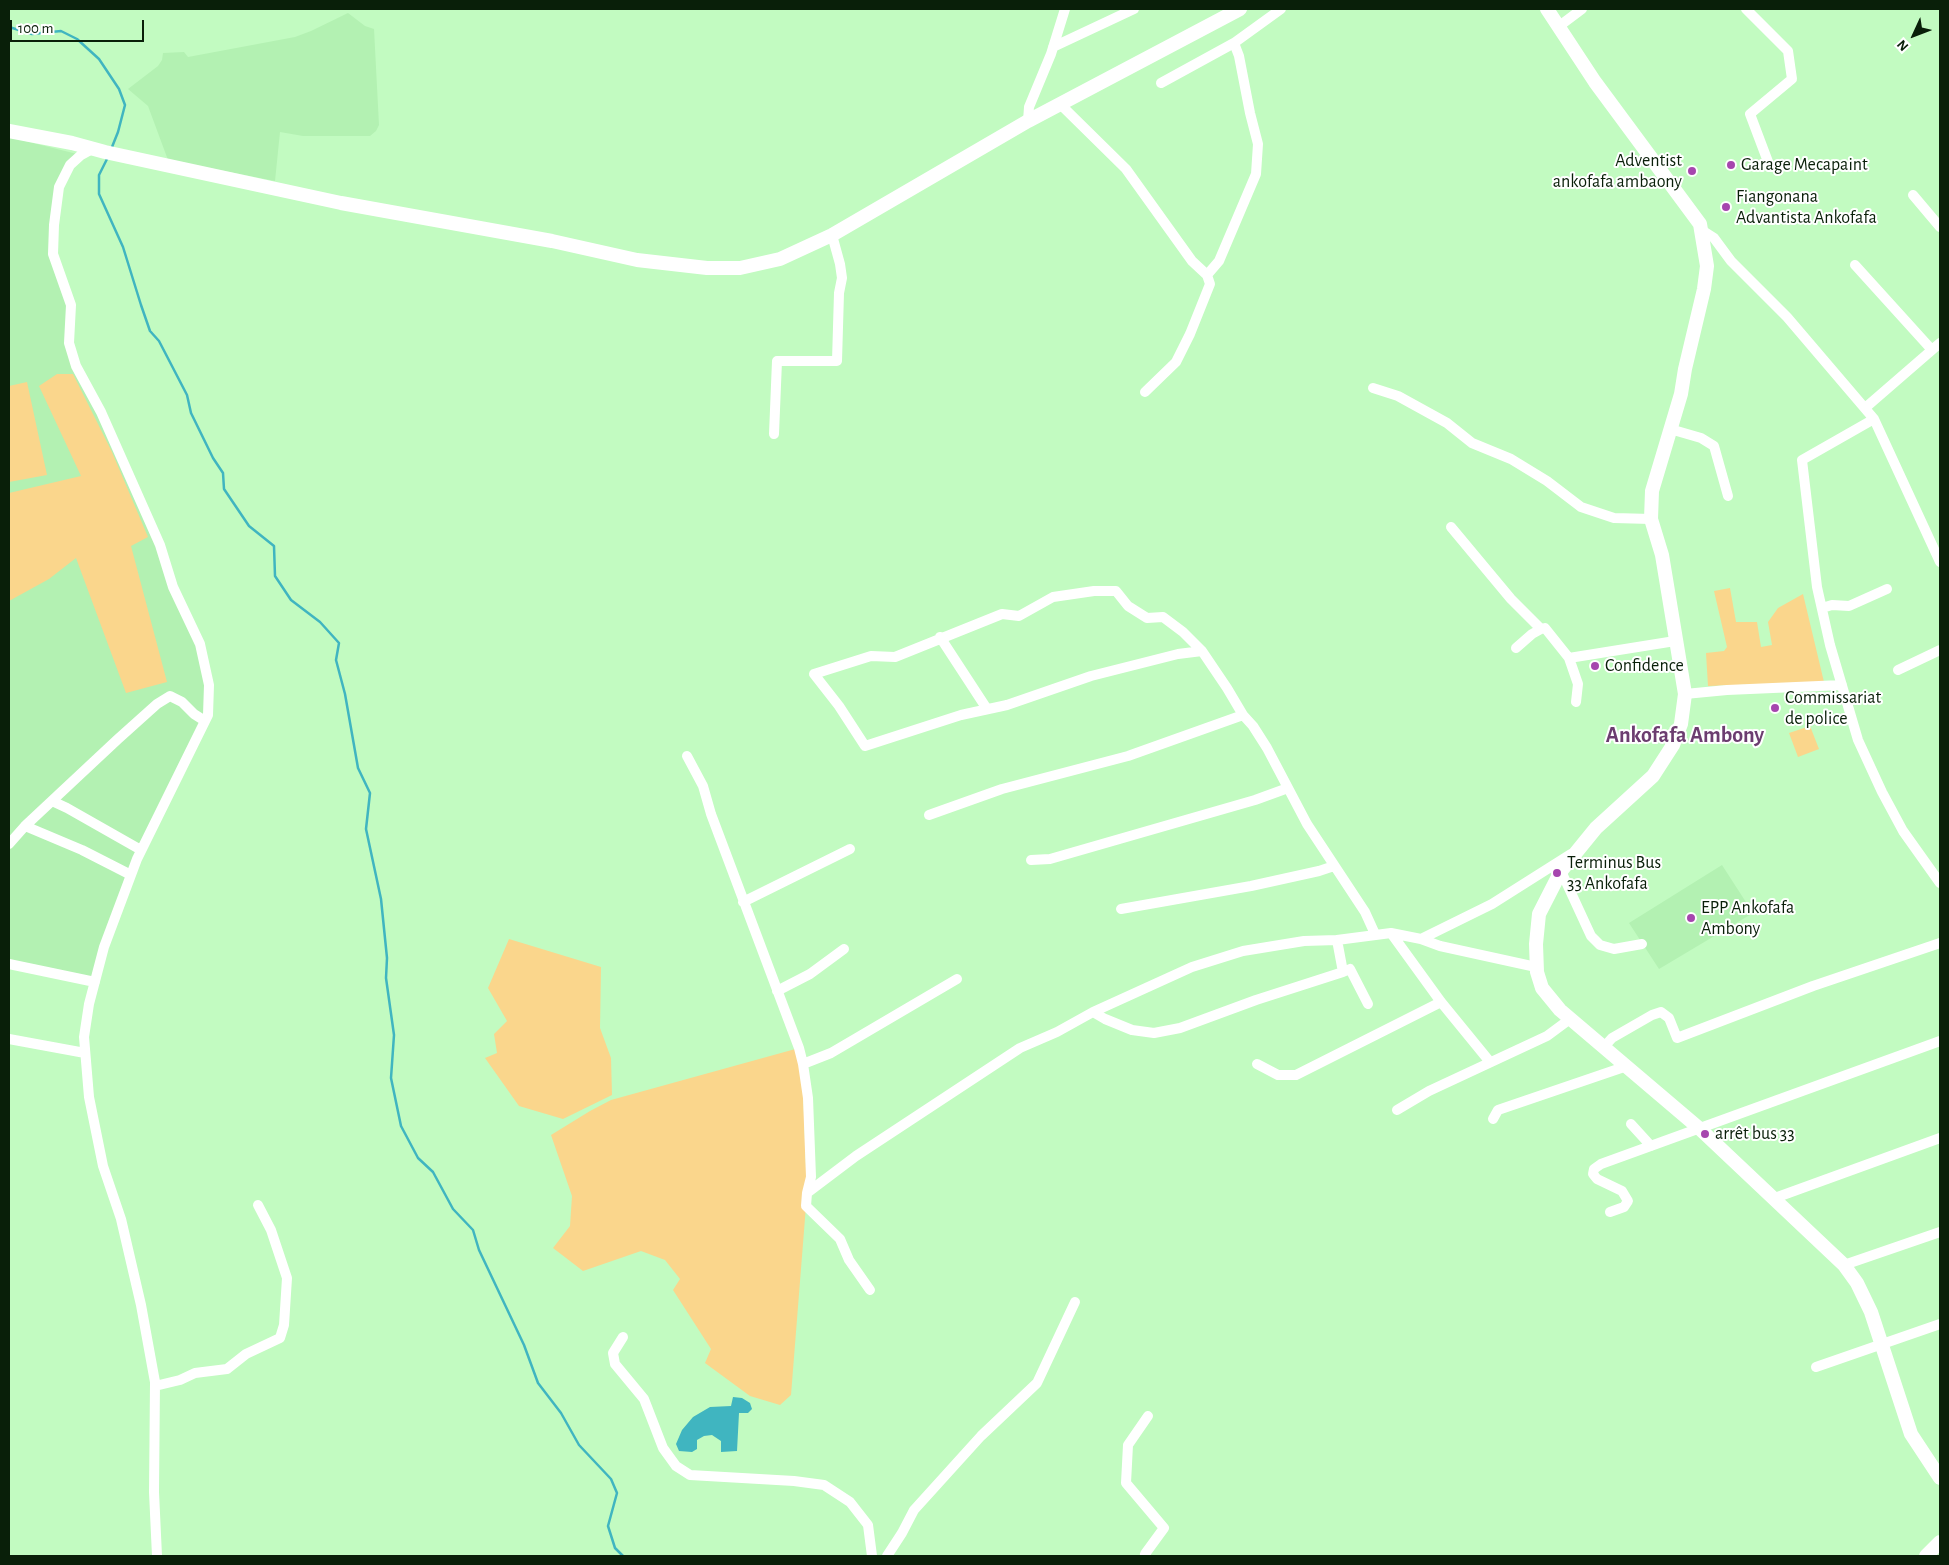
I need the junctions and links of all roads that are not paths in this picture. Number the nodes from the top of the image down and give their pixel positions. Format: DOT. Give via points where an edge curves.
graph roads {
  1 [pos="1065,9"];
  2 [pos="1134,9"];
  3 [pos="1240,9"];
  4 [pos="1281,9"];
  5 [pos="1547,9"];
  6 [pos="1582,9"];
  7 [pos="1746,9"];
  8 [pos="1558,27"];
  9 [pos="1234,43"];
  10 [pos="1054,47"];
  11 [pos="1161,83"];
  12 [pos="1062,105"];
  13 [pos="1028,121"];
  14 [pos="9,131"];
  15 [pos="105,152"];
  16 [pos="1770,167"];
  17 [pos="1913,195"];
  18 [pos="1940,227"];
  19 [pos="1703,231"];
  20 [pos="832,235"];
  21 [pos="1855,265"];
  22 [pos="1207,275"];
  23 [pos="1940,343"];
  24 [pos="1932,350"];
  25 [pos="1373,388"];
  26 [pos="1145,392"];
  27 [pos="1866,408"];
  28 [pos="1874,419"];
  29 [pos="1670,429"];
  30 [pos="774,434"];
  31 [pos="1728,496"];
  32 [pos="1651,519"];
  33 [pos="1451,527"];
  34 [pos="1940,562"];
  35 [pos="1887,589"];
  36 [pos="1822,608"];
  37 [pos="1541,629"];
  38 [pos="940,638"];
  39 [pos="1675,641"];
  40 [pos="1516,648"];
  41 [pos="1940,650"];
  42 [pos="1202,651"];
  43 [pos="1569,658"];
  44 [pos="1898,670"];
  45 [pos="1842,685"];
  46 [pos="1685,694"];
  47 [pos="1576,702"];
  48 [pos="988,709"];
  49 [pos="1243,716"];
  50 [pos="205,721"];
  51 [pos="687,756"];
  52 [pos="1288,788"];
  53 [pos="52,801"];
  54 [pos="929,815"];
  55 [pos="25,826"];
  56 [pos="9,844"];
  57 [pos="850,849"];
  58 [pos="141,850"];
  59 [pos="1579,850"];
  60 [pos="1031,860"];
  61 [pos="1334,866"];
  62 [pos="1561,871"];
  63 [pos="130,875"];
  64 [pos="1940,883"];
  65 [pos="743,902"];
  66 [pos="1121,909"];
  67 [pos="1391,933"];
  68 [pos="1376,934"];
  69 [pos="1421,939"];
  70 [pos="1337,940"];
  71 [pos="1940,943"];
  72 [pos="1642,944"];
  73 [pos="844,949"];
  74 [pos="9,964"];
  75 [pos="1536,967"];
  76 [pos="1343,972"];
  77 [pos="957,979"];
  78 [pos="95,982"];
  79 [pos="777,991"];
  80 [pos="1440,1002"];
  81 [pos="1368,1004"];
  82 [pos="1093,1012"];
  83 [pos="1570,1019"];
  84 [pos="9,1039"];
  85 [pos="1940,1041"];
  86 [pos="1604,1048"];
  87 [pos="85,1053"];
  88 [pos="1490,1062"];
  89 [pos="803,1064"];
  90 [pos="1257,1064"];
  91 [pos="1627,1066"];
  92 [pos="1397,1110"];
  93 [pos="1493,1119"];
  94 [pos="1631,1124"];
  95 [pos="1700,1129"];
  96 [pos="1940,1138"];
  97 [pos="1651,1146"];
  98 [pos="807,1192"];
  99 [pos="1772,1198"];
  100 [pos="258,1205"];
  101 [pos="1610,1212"];
  102 [pos="1940,1232"];
  103 [pos="1844,1265"];
  104 [pos="870,1290"];
  105 [pos="1075,1302"];
  106 [pos="1940,1324"];
  107 [pos="623,1337"];
  108 [pos="1881,1343"];
  109 [pos="1816,1366"];
  110 [pos="155,1386"];
  111 [pos="1148,1416"];
  112 [pos="1940,1478"];
  113 [pos="1940,1542"];
  114 [pos="157,1556"];
  115 [pos="872,1556"];
  116 [pos="887,1556"];
  117 [pos="1146,1556"];
  118 [pos="1926,1556"];
  1 -- 10 [label="street"];
  2 -- 10 [label="street"];
  3 -- 12 [label="street"];
  4 -- 9 [label="street"];
  5 -- 8 [label="street"];
  6 -- 8 [label="street"];
  7 -- 16 [label="street" via="1788,51 1792,79 1750,114"];
  8 -- 19 [label="street"];
  9 -- 11 [label="street"];
  9 -- 22 [label="street" via="1258,144 1256,174 1219,260"];
  10 -- 13 [label="street" via="1029,107"];
  12 -- 13 [label="street"];
  12 -- 22 [label="street" via="1126,169 1192,261"];
  13 -- 20 [label="street"];
  14 -- 15 [label="street"];
  15 -- 20 [label="street" via="341,203 552,241 637,260 707,268 740,268 780,259"];
  15 -- 50 [label="street" via="81,154 70,165 60,187 53,254 71,306 69,343 76,366 102,412 200,644 209,685"];
  17 -- 18 [label="street"];
  19 -- 27 [label="street" via="1714,238 1731,261 1787,317"];
  19 -- 29 [label="street" via="1707,266 1704,289"];
  20 -- 30 [label="street" via="842,278 837,361 777,361"];
  21 -- 24 [label="street"];
  22 -- 26 [label="street" via="1210,284 1204,301 1176,362"];
  23 -- 24 [label="street"];
  24 -- 27 [label="street"];
  25 -- 32 [label="street" via="1398,396 1447,423 1472,443 1511,459 1581,507 1614,518"];
  27 -- 28 [label="street"];
  28 -- 34 [label="street"];
  28 -- 36 [label="street" via="1802,460"];
  29 -- 31 [label="street" via="1701,438 1714,446"];
  29 -- 32 [label="street" via="1652,490"];
  32 -- 39 [label="street" via="1662,555"];
  33 -- 37 [label="street" via="1511,599"];
  35 -- 36 [label="street" via="1849,606"];
  36 -- 45 [label="street"];
  37 -- 40 [label="street"];
  37 -- 43 [label="street" via="1546,628"];
  38 -- 42 [label="street" via="1002,614 1019,616 1052,597 1116,591 1128,606 1147,618 1163,616"];
  38 -- 48 [label="street"];
  38 -- 48 [label="street" via="895,657 871,656 814,674 865,746"];
  39 -- 43 [label="street"];
  39 -- 46 [label="street"];
  41 -- 44 [label="street"];
  42 -- 48 [label="street" via="1091,676"];
  42 -- 49 [label="street"];
  43 -- 47 [label="street" via="1578,684"];
  45 -- 46 [label="street"];
  45 -- 64 [label="street" via="1858,740 1882,792 1903,831"];
  46 -- 59 [label="street" via="1681,724 1673,745 1653,776 1596,828"];
  49 -- 52 [label="street" via="1267,748"];
  49 -- 54 [label="street" via="1128,756 1002,789"];
  50 -- 53 [label="street" via="170,696 151,709"];
  50 -- 58 [label="street"];
  51 -- 65 [label="street" via="703,786 710,814"];
  52 -- 60 [label="street" via="1050,859"];
  52 -- 61 [label="street"];
  53 -- 55 [label="street"];
  53 -- 58 [label="street"];
  55 -- 56 [label="street"];
  55 -- 63 [label="street"];
  57 -- 65 [label="street"];
  58 -- 63 [label="street"];
  59 -- 62 [label="street"];
  59 -- 69 [label="street" via="1492,904"];
  61 -- 66 [label="street" via="1251,886"];
  61 -- 68 [label="street"];
  62 -- 72 [label="street" via="1591,936 1600,945 1614,949"];
  62 -- 75 [label="street" via="1539,914"];
  63 -- 78 [label="street"];
  65 -- 79 [label="street"];
  67 -- 68 [label="street"];
  67 -- 69 [label="street"];
  67 -- 80 [label="street"];
  68 -- 70 [label="street"];
  69 -- 75 [label="street"];
  70 -- 76 [label="street"];
  70 -- 82 [label="street" via="1304,941 1243,951 1192,967"];
  71 -- 86 [label="street" via="1813,986 1677,1038 1669,1018 1661,1012 1612,1038"];
  73 -- 79 [label="street" via="810,974"];
  74 -- 78 [label="street"];
  75 -- 83 [label="street" via="1542,988"];
  76 -- 81 [label="street" via="1350,969"];
  76 -- 82 [label="street" via="1180,1028 1154,1033 1132,1030"];
  77 -- 89 [label="street" via="839,1049"];
  78 -- 87 [label="street" via="84,1037"];
  79 -- 89 [label="street"];
  80 -- 88 [label="street"];
  80 -- 90 [label="street" via="1296,1075 1278,1075"];
  82 -- 98 [label="street" via="1020,1048"];
  83 -- 86 [label="street"];
  83 -- 88 [label="street" via="1547,1036"];
  84 -- 87 [label="street"];
  85 -- 95 [label="street"];
  86 -- 91 [label="street"];
  87 -- 110 [label="street" via="89,1097 103,1166 122,1227"];
  88 -- 92 [label="street"];
  89 -- 98 [label="street" via="808,1098 811,1177"];
  91 -- 93 [label="street" via="1498,1110"];
  91 -- 95 [label="street"];
  94 -- 97 [label="street"];
  95 -- 97 [label="street"];
  95 -- 99 [label="street"];
  96 -- 99 [label="street"];
  97 -- 101 [label="street" via="1594,1169 1597,1179 1622,1191 1628,1201 1624,1207"];
  98 -- 104 [label="street" via="806,1206 840,1239 849,1260"];
  99 -- 103 [label="street"];
  100 -- 110 [label="street" via="271,1230 287,1278 280,1338 246,1354 227,1369 195,1373"];
  102 -- 103 [label="street"];
  103 -- 108 [label="street" via="1871,1312"];
  105 -- 116 [label="street" via="1037,1383 981,1436 914,1510"];
  106 -- 108 [label="street"];
  107 -- 115 [label="street" via="613,1353 615,1364 644,1399 663,1448 676,1466 690,1474 824,1485 850,1502 868,1525"];
  108 -- 109 [label="street"];
  108 -- 112 [label="street" via="1911,1434"];
  110 -- 114 [label="street"];
  111 -- 117 [label="street" via="1128,1445 1126,1483 1164,1528"];
  113 -- 118 [label="street"];
}
